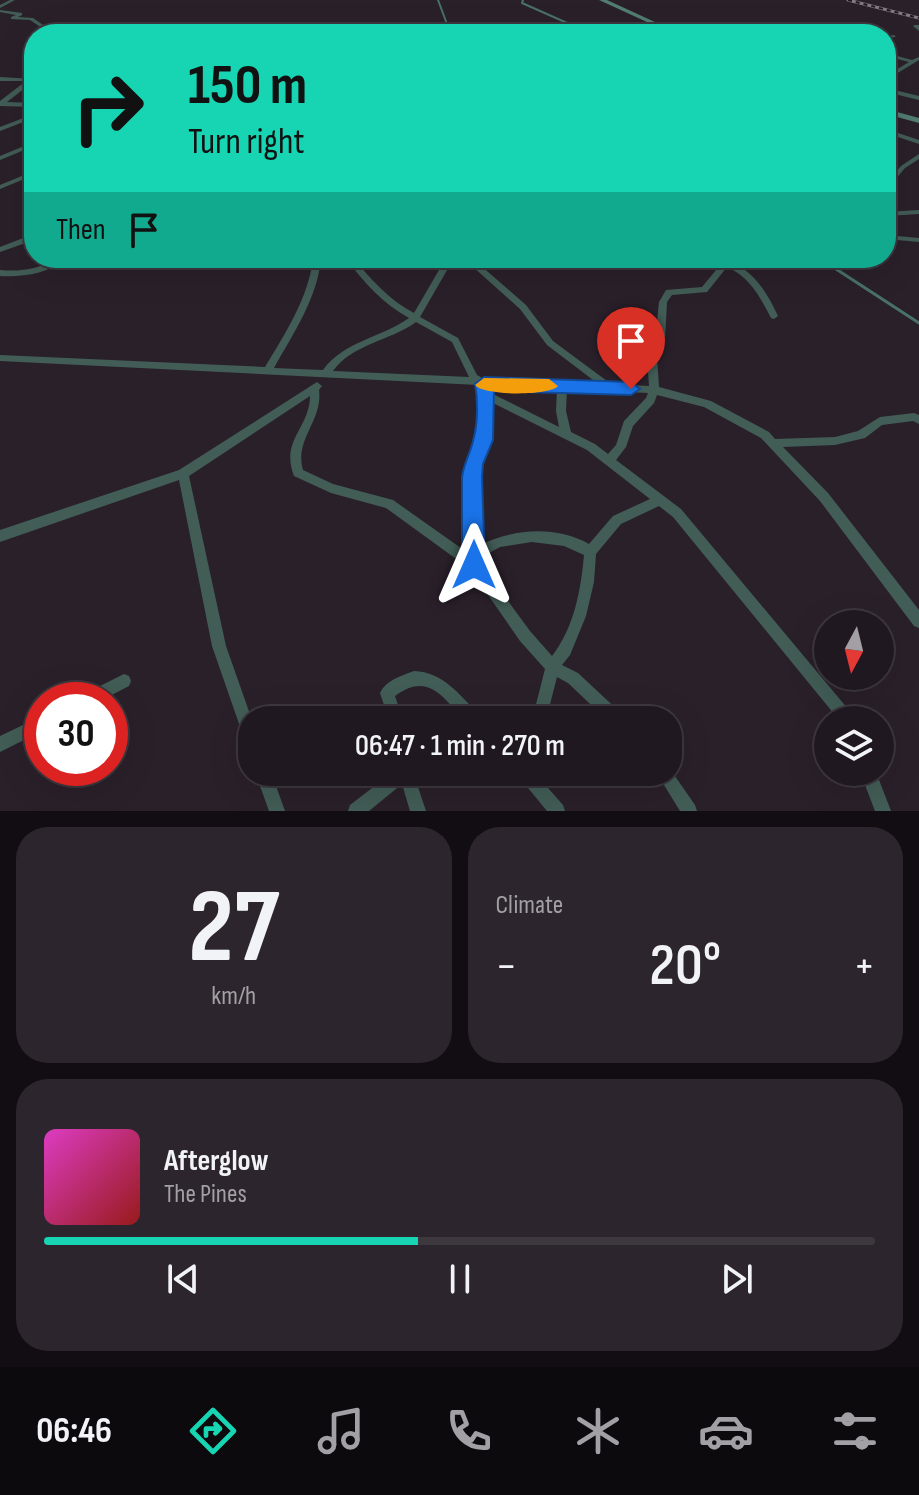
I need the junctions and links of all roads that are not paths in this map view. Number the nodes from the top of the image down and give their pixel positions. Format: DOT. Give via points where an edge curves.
graph roads {
  1 [pos="13,0"];
  2 [pos="602,0"];
  3 [pos="0,9"];
  4 [pos="39,24"];
  5 [pos="656,24"];
  6 [pos="896,57"];
  7 [pos="919,58"];
  8 [pos="910,61"];
  9 [pos="896,71"];
  10 [pos="0,79"];
  11 [pos="24,80"];
  12 [pos="24,86"];
  13 [pos="896,92"];
  14 [pos="9,97"];
  15 [pos="919,98"];
  16 [pos="20,102"];
  17 [pos="0,103"];
  18 [pos="24,103"];
  19 [pos="896,114"];
  20 [pos="24,120"];
  21 [pos="919,121"];
  22 [pos="0,129"];
  23 [pos="896,134"];
  24 [pos="919,142"];
  25 [pos="24,148"];
  26 [pos="919,156"];
  27 [pos="0,158"];
  28 [pos="896,175"];
  29 [pos="24,177"];
  30 [pos="0,187"];
  31 [pos="919,212"];
  32 [pos="896,213"];
  33 [pos="896,238"];
  34 [pos="919,240"];
  35 [pos="24,241"];
  36 [pos="0,250"];
  37 [pos="48,268"];
  38 [pos="318,268"];
  39 [pos="358,268"];
  40 [pos="444,268"];
  41 [pos="478,268"];
  42 [pos="722,268"];
  43 [pos="739,268"];
  44 [pos="0,273"];
  45 [pos="774,316"];
  46 [pos="416,318"];
  47 [pos="0,358"];
  48 [pos="267,372"];
  49 [pos="327,375"];
  50 [pos="562,386"];
  51 [pos="314,388"];
  52 [pos="609,388"];
  53 [pos="485,389"];
  54 [pos="654,390"];
  55 [pos="919,420"];
  56 [pos="566,433"];
  57 [pos="773,443"];
  58 [pos="610,460"];
  59 [pos="183,474"];
  60 [pos="661,500"];
  61 [pos="0,536"];
  62 [pos="590,552"];
  63 [pos="474,560"];
  64 [pos="919,621"];
  65 [pos="552,667"];
  66 [pos="240,706"];
  67 [pos="391,706"];
  68 [pos="460,706"];
  69 [pos="542,706"];
  70 [pos="603,706"];
  71 [pos="836,706"];
  72 [pos="24,732"];
  73 [pos="0,744"];
  74 [pos="268,786"];
  75 [pos="389,786"];
  76 [pos="410,786"];
  77 [pos="536,786"];
  78 [pos="673,786"];
  79 [pos="873,786"];
  80 [pos="277,811"];
  81 [pos="356,811"];
  82 [pos="418,811"];
  83 [pos="557,811"];
  84 [pos="689,811"];
  85 [pos="883,811"];
  1 -- 3 [label="street"];
  2 -- 5 [label="street"];
  3 -- 4 [label="street"];
  6 -- 8 [label="street"];
  7 -- 8 [label="street"];
  8 -- 9 [label="street"];
  10 -- 11 [label="street"];
  12 -- 14 [label="street"];
  13 -- 15 [label="street"];
  14 -- 16 [label="street"];
  14 -- 17 [label="street"];
  16 -- 17 [label="street"];
  16 -- 18 [label="street"];
  19 -- 21 [label="street"];
  20 -- 22 [label="street"];
  23 -- 24 [label="street"];
  25 -- 27 [label="street"];
  26 -- 28 [label="street"];
  29 -- 30 [label="street"];
  31 -- 32 [label="street"];
  33 -- 34 [label="street"];
  35 -- 36 [label="street"];
  37 -- 44 [label="street"];
  38 -- 48 [label="street"];
  39 -- 46 [label="street" via="385,297"];
  40 -- 46 [label="street"];
  41 -- 52 [label="street" via="523,307 550,343"];
  42 -- 54 [label="street" via="704,290 669,292 663,302 660,341 652,357"];
  43 -- 45 [label="street" via="756,283"];
  46 -- 49 [label="street" via="390,335 337,356"];
  46 -- 53 [label="street" via="455,340"];
  47 -- 48 [label="street"];
  48 -- 49 [label="street"];
  49 -- 51 [label="street"];
  49 -- 53 [label="street"];
  50 -- 52 [label="street"];
  50 -- 53 [label="street"];
  50 -- 56 [label="street"];
  51 -- 59 [label="street"];
  51 -- 63 [label="street" via="313,417 293,454 298,473 389,504"];
  52 -- 54 [label="street"];
  53 -- 56 [label="street" via="520,414"];
  53 -- 63 [label="street" via="484,440 472,477"];
  54 -- 57 [label="street" via="732,415"];
  54 -- 58 [label="street"];
  55 -- 57 [label="street" via="880,421 861,435 835,441"];
  56 -- 58 [label="street"];
  57 -- 64 [label="street" via="824,497"];
  58 -- 60 [label="street"];
  59 -- 61 [label="street"];
  59 -- 66 [label="street" via="219,646"];
  60 -- 62 [label="street" via="617,520"];
  60 -- 71 [label="street"];
  62 -- 63 [label="street" via="568,539 529,538 501,540"];
  62 -- 65 [label="street" via="579,616"];
  63 -- 65 [label="street"];
  65 -- 69 [label="street"];
  65 -- 70 [label="street" via="573,678"];
  67 -- 68 [label="street" via="387,693 401,681 422,676 439,684"];
  72 -- 73 [label="street"];
  74 -- 80 [label="street"];
  75 -- 81 [label="street"];
  76 -- 82 [label="street"];
  77 -- 83 [label="street"];
  78 -- 84 [label="street"];
  79 -- 85 [label="street"];
}
